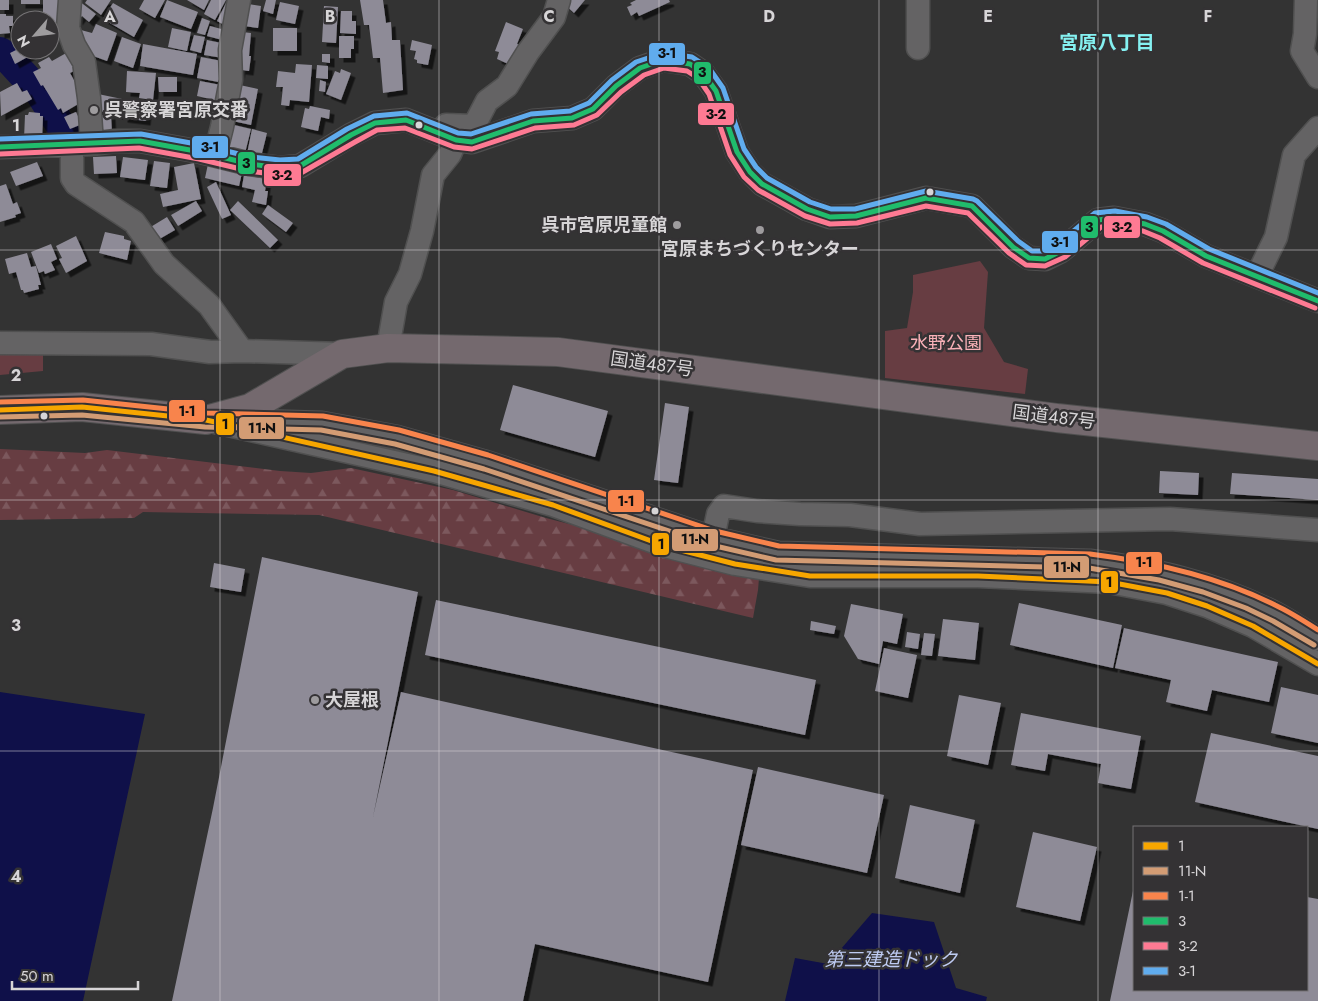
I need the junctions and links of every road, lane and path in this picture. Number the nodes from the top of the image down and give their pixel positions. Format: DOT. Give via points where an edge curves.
graph roads {
  1 [pos="70,0"];
  2 [pos="239,0"];
  3 [pos="560,0"];
  4 [pos="918,0"];
  5 [pos="1306,0"];
  6 [pos="918,48"];
  7 [pos="1318,77"];
  8 [pos="1318,128"];
  9 [pos="448,137"];
  10 [pos="82,144"];
  11 [pos="0,147"];
  12 [pos="215,155"];
  13 [pos="1257,276"];
  14 [pos="1318,301"];
  15 [pos="0,343"];
  16 [pos="388,348"];
  17 [pos="242,351"];
  18 [pos="342,354"];
  19 [pos="0,410"];
  20 [pos="206,420"];
  21 [pos="1318,446"];
  22 [pos="1318,530"];
  23 [pos="711,547"];
  24 [pos="1318,639"];
  25 [pos="1318,664"];
  1 -- 10 [label="street" via="68,28 84,62 90,98"];
  2 -- 12 [label="street" via="230,50 231,80"];
  3 -- 9 [label="street" via="554,17 508,86 487,101 474,126 446,125"];
  4 -- 6 [label="street"];
  5 -- 7 [label="street" via="1302,51"];
  8 -- 13 [label="street" via="1294,155 1276,237"];
  9 -- 12 [label="street" via="406,120 375,122 300,166 280,168"];
  9 -- 13 [label="street" via="472,142 533,122 572,118 593,109 640,68 663,60 690,64 703,73 716,90 737,152 750,172 762,184 806,210 830,216 856,216 926,198 972,206 1013,247 1029,258 1045,259 1061,251 1098,220 1114,218 1163,231 1206,256"];
  9 -- 16 [label="street" via="450,154 433,174 410,274 396,302"];
  10 -- 11 [label="street"];
  10 -- 12 [label="street" via="140,141"];
  10 -- 17 [label="street" via="72,178 76,184 134,222 164,264 209,304"];
  13 -- 14 [label="street"];
  15 -- 17 [label="street" via="151,344 210,352"];
  16 -- 18 [label="highway, 国道487号"];
  16 -- 21 [label="highway, 国道487号" via="558,352 1057,418"];
  17 -- 18 [label="street"];
  18 -- 20 [label="highway, 国道487号" via="250,408"];
  19 -- 20 [label="highway, 国道487号" via="82,407"];
  20 -- 23 [label="street" via="434,472 553,505 665,546"];
  22 -- 23 [label="street" via="1170,519 920,524 850,515 791,514 724,506 718,514"];
  23 -- 24 [label="street" via="778,553 1090,561 1139,568 1180,576 1227,592 1272,612"];
  23 -- 25 [label="street" via="735,564 810,576 978,576 1109,582 1167,593 1253,626"];
}
